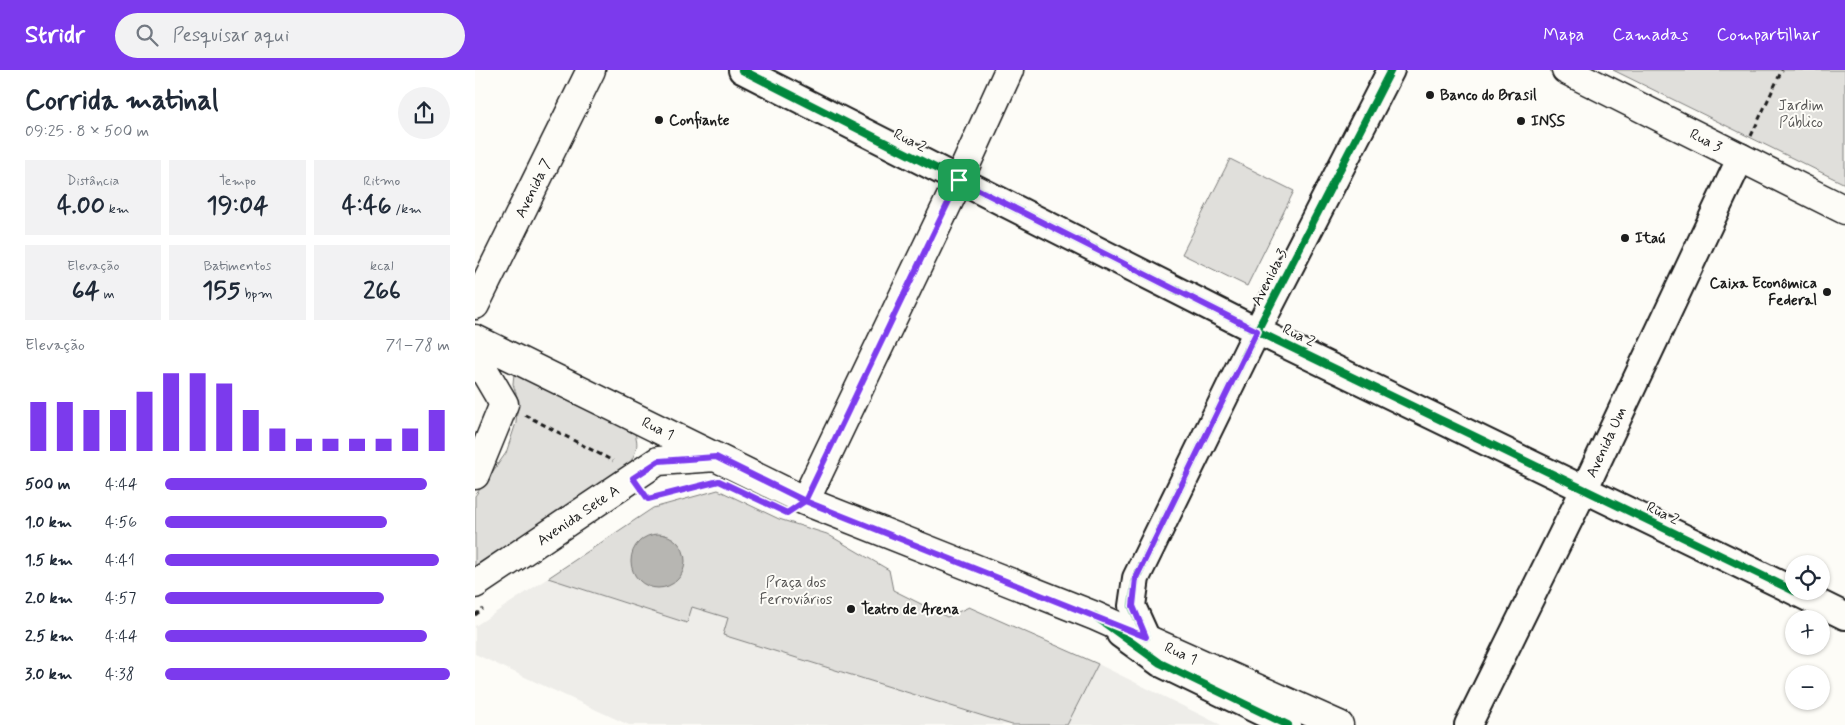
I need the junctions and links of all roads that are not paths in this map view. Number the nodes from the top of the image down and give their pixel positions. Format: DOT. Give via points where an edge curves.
graph roads {
  1 [pos="591,70"];
  2 [pos="742,70"];
  3 [pos="1009,70"];
  4 [pos="1391,70"];
  5 [pos="1566,70"];
  6 [pos="1741,157"];
  7 [pos="959,180"];
  8 [pos="1845,210"];
  9 [pos="475,305"];
  10 [pos="1257,331"];
  11 [pos="475,339"];
  12 [pos="475,355"];
  13 [pos="716,457"];
  14 [pos="475,475"];
  15 [pos="1584,490"];
  16 [pos="805,501"];
  17 [pos="1785,587"];
  18 [pos="483,594"];
  19 [pos="1812,600"];
  20 [pos="1095,616"];
  21 [pos="1845,616"];
  22 [pos="1146,637"];
  23 [pos="1288,725"];
  24 [pos="1339,725"];
  25 [pos="1468,725"];
  1 -- 9 [label="main road, Avenida 7"];
  2 -- 7 [label="street, Rua 2"];
  3 -- 7 [label="main road"];
  4 -- 10 [label="street, Avenida 3"];
  5 -- 6 [label="main road, Rua 3"];
  6 -- 8 [label="main road, Rua 3"];
  6 -- 15 [label="street, Avenida Um"];
  7 -- 10 [label="street, Rua 2"];
  7 -- 16 [label="main road"];
  10 -- 15 [label="street, Rua 2"];
  10 -- 22 [label="street, Avenida 3" via="1136,578 1133,606"];
  11 -- 13 [label="main road, Rua 1"];
  12 -- 14 [label="main road" via="504,404"];
  13 -- 16 [label="main road, Rua 1"];
  13 -- 18 [label="main road, Avenida Sete A" via="659,461"];
  15 -- 17 [label="street, Rua 2"];
  15 -- 25 [label="street, Avenida Um"];
  16 -- 20 [label="main road, Rua 1"];
  19 -- 21 [label="street, Rua 2"];
  20 -- 22 [label="main road, Rua 1"];
  20 -- 23 [label="street" via="1160,663"];
  22 -- 24 [label="main road, Rua 1"];
}
